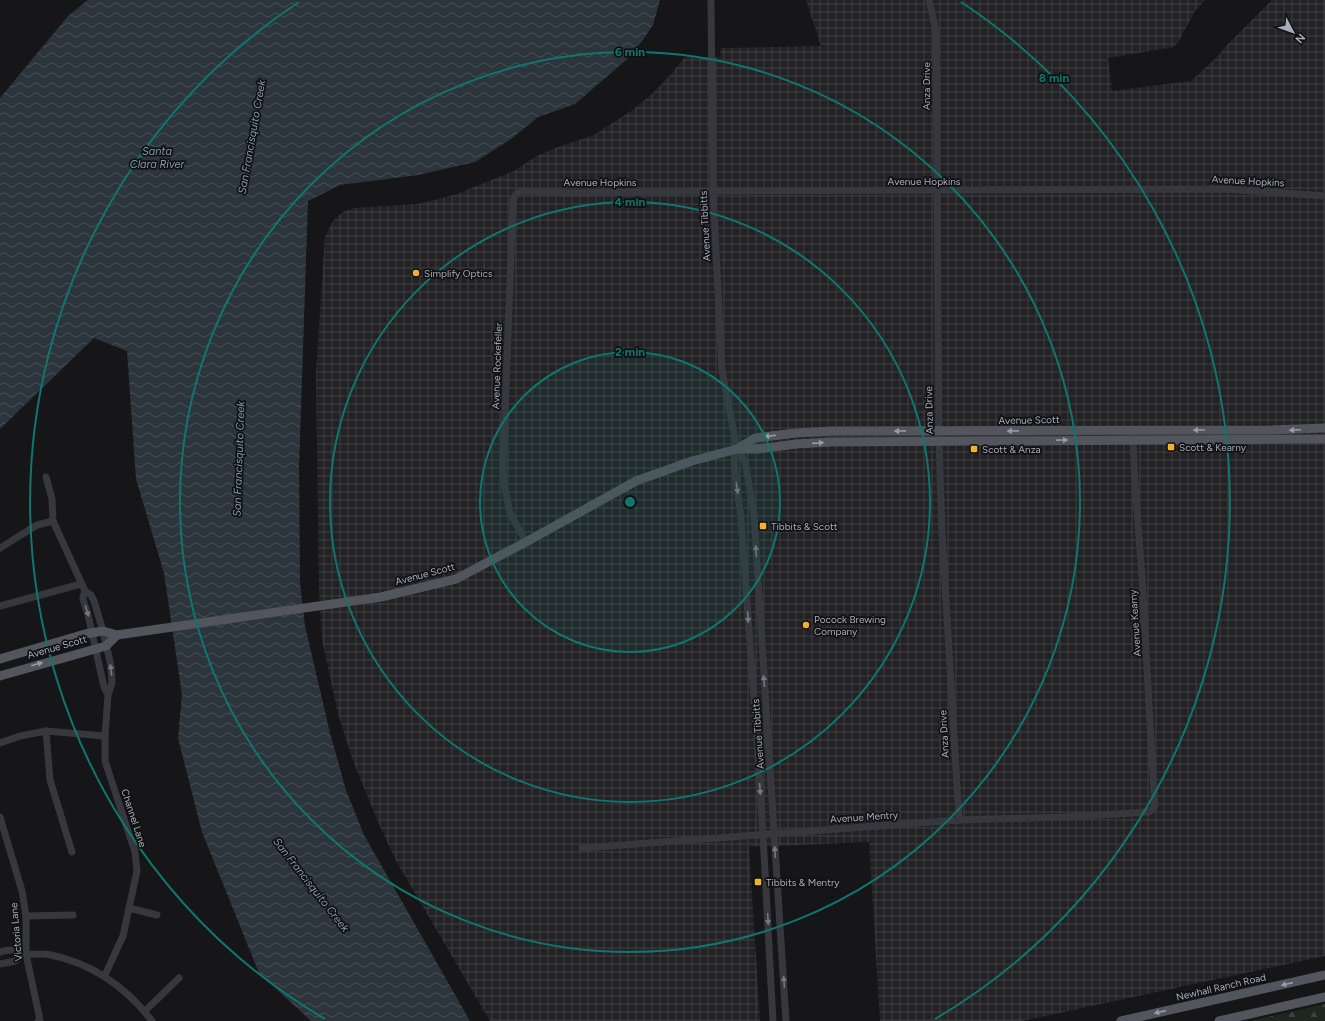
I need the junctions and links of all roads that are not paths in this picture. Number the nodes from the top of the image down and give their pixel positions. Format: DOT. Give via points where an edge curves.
graph roads {
  1 [pos="711,0"];
  2 [pos="929,0"];
  3 [pos="713,191"];
  4 [pos="936,191"];
  5 [pos="523,192"];
  6 [pos="1325,196"];
  7 [pos="1325,428"];
  8 [pos="1133,430"];
  9 [pos="939,431"];
  10 [pos="1325,439"];
  11 [pos="1133,440"];
  12 [pos="939,442"];
  13 [pos="737,449"];
  14 [pos="46,477"];
  15 [pos="53,521"];
  16 [pos="526,542"];
  17 [pos="0,548"];
  18 [pos="81,584"];
  19 [pos="85,591"];
  20 [pos="0,606"];
  21 [pos="104,631"];
  22 [pos="92,633"];
  23 [pos="117,635"];
  24 [pos="106,646"];
  25 [pos="96,648"];
  26 [pos="0,660"];
  27 [pos="0,676"];
  28 [pos="108,694"];
  29 [pos="46,732"];
  30 [pos="105,736"];
  31 [pos="0,743"];
  32 [pos="1148,812"];
  33 [pos="0,817"];
  34 [pos="960,820"];
  35 [pos="774,834"];
  36 [pos="763,835"];
  37 [pos="582,848"];
  38 [pos="72,852"];
  39 [pos="129,908"];
  40 [pos="73,915"];
  41 [pos="157,915"];
  42 [pos="26,916"];
  43 [pos="0,952"];
  44 [pos="24,954"];
  45 [pos="0,964"];
  46 [pos="105,975"];
  47 [pos="1325,976"];
  48 [pos="179,978"];
  49 [pos="1325,997"];
  50 [pos="145,1011"];
  51 [pos="38,1021"];
  52 [pos="152,1021"];
  53 [pos="773,1021"];
  54 [pos="786,1021"];
  55 [pos="1121,1021"];
  56 [pos="1219,1021"];
  1 -- 3 [label="street, Avenue Tibbitts"];
  2 -- 4 [label="street, Anza Drive" via="936,31"];
  3 -- 4 [label="street, Avenue Hopkins"];
  3 -- 5 [label="street, Avenue Hopkins"];
  3 -- 13 [label="street, Avenue Tibbitts" via="722,371"];
  4 -- 6 [label="street, Avenue Hopkins" via="1226,189"];
  4 -- 9 [label="street, Anza Drive"];
  5 -- 16 [label="street, Avenue Rockefeller" via="516,194 513,200 503,469 510,513"];
  7 -- 8 [label="main road, Avenue Scott, one-way"];
  8 -- 9 [label="main road, Avenue Scott, one-way"];
  8 -- 11 [label="street, Avenue Kearny"];
  9 -- 12 [label="street, Anza Drive"];
  9 -- 13 [label="main road, Avenue Scott, one-way" via="796,433 755,438"];
  10 -- 11 [label="main road, Avenue Scott"];
  12 -- 11 [label="main road, Avenue Scott, one-way"];
  11 -- 32 [label="street, Avenue Kearny" via="1155,805"];
  13 -- 12 [label="main road, Avenue Scott, one-way" via="831,442"];
  12 -- 34 [label="street, Anza Drive" via="942,533"];
  13 -- 16 [label="main road, Avenue Scott" via="692,461 634,482"];
  35 -- 13 [label="street, Avenue Tibbitts, one-way" via="754,515 745,461"];
  13 -- 36 [label="street, Avenue Tibbitts, one-way" via="734,463 741,518"];
  14 -- 15 [label="street" via="52,499"];
  15 -- 17 [label="street" via="37,525"];
  15 -- 18 [label="street, Channel Lane"];
  16 -- 23 [label="main road, Avenue Scott" via="456,579 381,597"];
  18 -- 19 [label="street, Channel Lane"];
  18 -- 20 [label="street"];
  19 -- 21 [label="street, Channel Lane" via="92,596"];
  19 -- 22 [label="street, one-way" via="83,599"];
  21 -- 22 [label="main road, Avenue Scott"];
  21 -- 23 [label="main road, Avenue Scott"];
  21 -- 24 [label="street, Channel Lane"];
  22 -- 25 [label="street"];
  22 -- 26 [label="main road, Avenue Scott"];
  23 -- 24 [label="main road"];
  24 -- 25 [label="main road, Avenue Scott"];
  28 -- 24 [label="street, Channel Lane, one-way" via="112,683"];
  27 -- 25 [label="main road, Avenue Scott, one-way"];
  25 -- 28 [label="street" via="104,687"];
  28 -- 30 [label="street, Channel Lane"];
  29 -- 30 [label="street"];
  29 -- 31 [label="street" via="20,736"];
  29 -- 38 [label="street" via="50,780"];
  30 -- 39 [label="street, Channel Lane" via="105,761 135,852 137,871"];
  32 -- 34 [label="street, Avenue Mentry"];
  33 -- 42 [label="street, Victoria Lane" via="22,891"];
  34 -- 35 [label="street, Avenue Mentry"];
  35 -- 36 [label="street, Avenue Mentry"];
  54 -- 35 [label="street, Avenue Tibbitts, one-way"];
  36 -- 37 [label="street, Avenue Mentry"];
  36 -- 53 [label="street, Avenue Tibbitts, one-way"];
  39 -- 41 [label="street"];
  39 -- 46 [label="street, Channel Lane" via="123,936"];
  40 -- 42 [label="street"];
  42 -- 44 [label="street, Victoria Lane"];
  43 -- 44 [label="street" via="12,950"];
  44 -- 45 [label="street" via="15,961"];
  44 -- 46 [label="street" via="50,955 71,960"];
  44 -- 51 [label="street, Victoria Lane" via="40,1020"];
  46 -- 50 [label="street"];
  47 -- 55 [label="main road, Newhall Ranch Road, one-way"];
  48 -- 50 [label="street"];
  49 -- 56 [label="main road"];
  50 -- 52 [label="street"];
}
